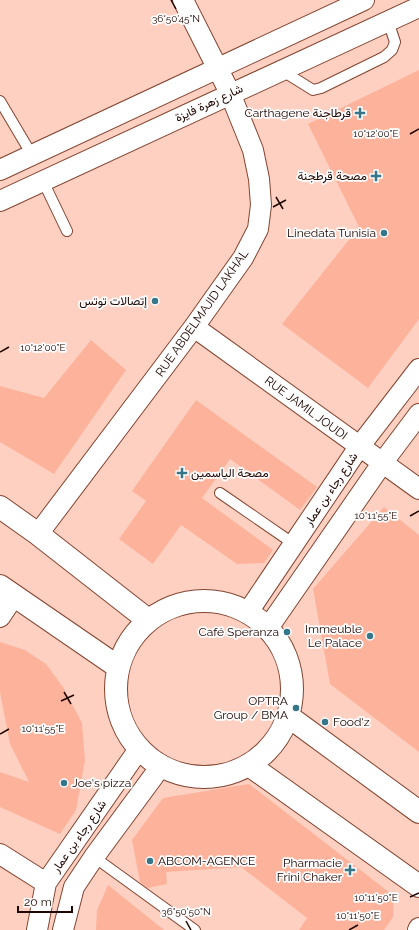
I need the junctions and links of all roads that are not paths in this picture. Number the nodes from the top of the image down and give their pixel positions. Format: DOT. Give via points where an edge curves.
graph roads {
  1 [pos="183,0"];
  2 [pos="364,0"];
  3 [pos="417,12"];
  4 [pos="388,21"];
  5 [pos="218,69"];
  6 [pos="281,70"];
  7 [pos="230,94"];
  8 [pos="0,101"];
  9 [pos="32,155"];
  10 [pos="0,170"];
  11 [pos="44,181"];
  12 [pos="0,201"];
  13 [pos="67,231"];
  14 [pos="194,327"];
  15 [pos="419,369"];
  16 [pos="419,414"];
  17 [pos="359,447"];
  18 [pos="383,462"];
  19 [pos="419,489"];
  20 [pos="220,493"];
  21 [pos="0,507"];
  22 [pos="38,534"];
  23 [pos="294,544"];
  24 [pos="7,591"];
  25 [pos="248,612"];
  26 [pos="0,617"];
  27 [pos="148,620"];
  28 [pos="268,628"];
  29 [pos="118,667"];
  30 [pos="288,716"];
  31 [pos="139,749"];
  32 [pos="250,765"];
  33 [pos="161,766"];
  34 [pos="419,812"];
  35 [pos="0,854"];
  36 [pos="94,857"];
  37 [pos="46,883"];
  38 [pos="419,886"];
  39 [pos="37,930"];
  40 [pos="63,930"];
  41 [pos="195,930"];
  1 -- 5 [label="street, RUE ABDELMAJID LAKHAL"];
  2 -- 5 [label="street"];
  3 -- 4 [label="street, شارع زهرة فايزة"];
  4 -- 6 [label="street, شارع زهرة فايزة"];
  4 -- 6 [label="lane" via="395,42 392,50 384,57 321,88 313,90"];
  5 -- 7 [label="street, RUE ABDELMAJID LAKHAL"];
  5 -- 9 [label="street"];
  6 -- 7 [label="street, شارع زهرة فايزة"];
  7 -- 11 [label="street, شارع زهرة فايزة"];
  7 -- 14 [label="street, RUE ABDELMAJID LAKHAL" via="253,150 258,172 261,205 258,229 243,258"];
  8 -- 9 [label="lane"];
  9 -- 10 [label="street"];
  11 -- 12 [label="street, شارع زهرة فايزة"];
  11 -- 13 [label="lane"];
  14 -- 17 [label="street, RUE JAMIL JOUDI"];
  14 -- 22 [label="street, RUE ABDELMAJID LAKHAL"];
  15 -- 17 [label="street, شارع رجاء بن عمار"];
  16 -- 18 [label="street"];
  17 -- 18 [label="street, RUE JAMIL JOUDI"];
  17 -- 23 [label="street, شارع رجاء بن عمار"];
  18 -- 19 [label="street, RUE JAMIL JOUDI"];
  18 -- 28 [label="street"];
  20 -- 23 [label="lane"];
  21 -- 22 [label="street"];
  22 -- 27 [label="street"];
  23 -- 25 [label="street, شارع رجاء بن عمار"];
  24 -- 26 [label="street"];
  24 -- 29 [label="street"];
  25 -- 27 [label="street" via="223,603 196,601 171,607"];
  25 -- 28 [label="street"];
  27 -- 29 [label="street" via="129,641"];
  28 -- 30 [label="street" via="285,654 292,685"];
  29 -- 31 [label="street" via="116,696 123,724"];
  30 -- 32 [label="street" via="273,744"];
  30 -- 34 [label="street"];
  31 -- 33 [label="street"];
  31 -- 37 [label="street, شارع رجاء بن عمار"];
  32 -- 33 [label="street" via="220,776 190,776"];
  32 -- 38 [label="street"];
  33 -- 36 [label="street, شارع رجاء بن عمار"];
  35 -- 37 [label="street"];
  36 -- 40 [label="street, شارع رجاء بن عمار" via="74,887"];
  36 -- 41 [label="lane"];
  37 -- 39 [label="street, شارع رجاء بن عمار"];
}
